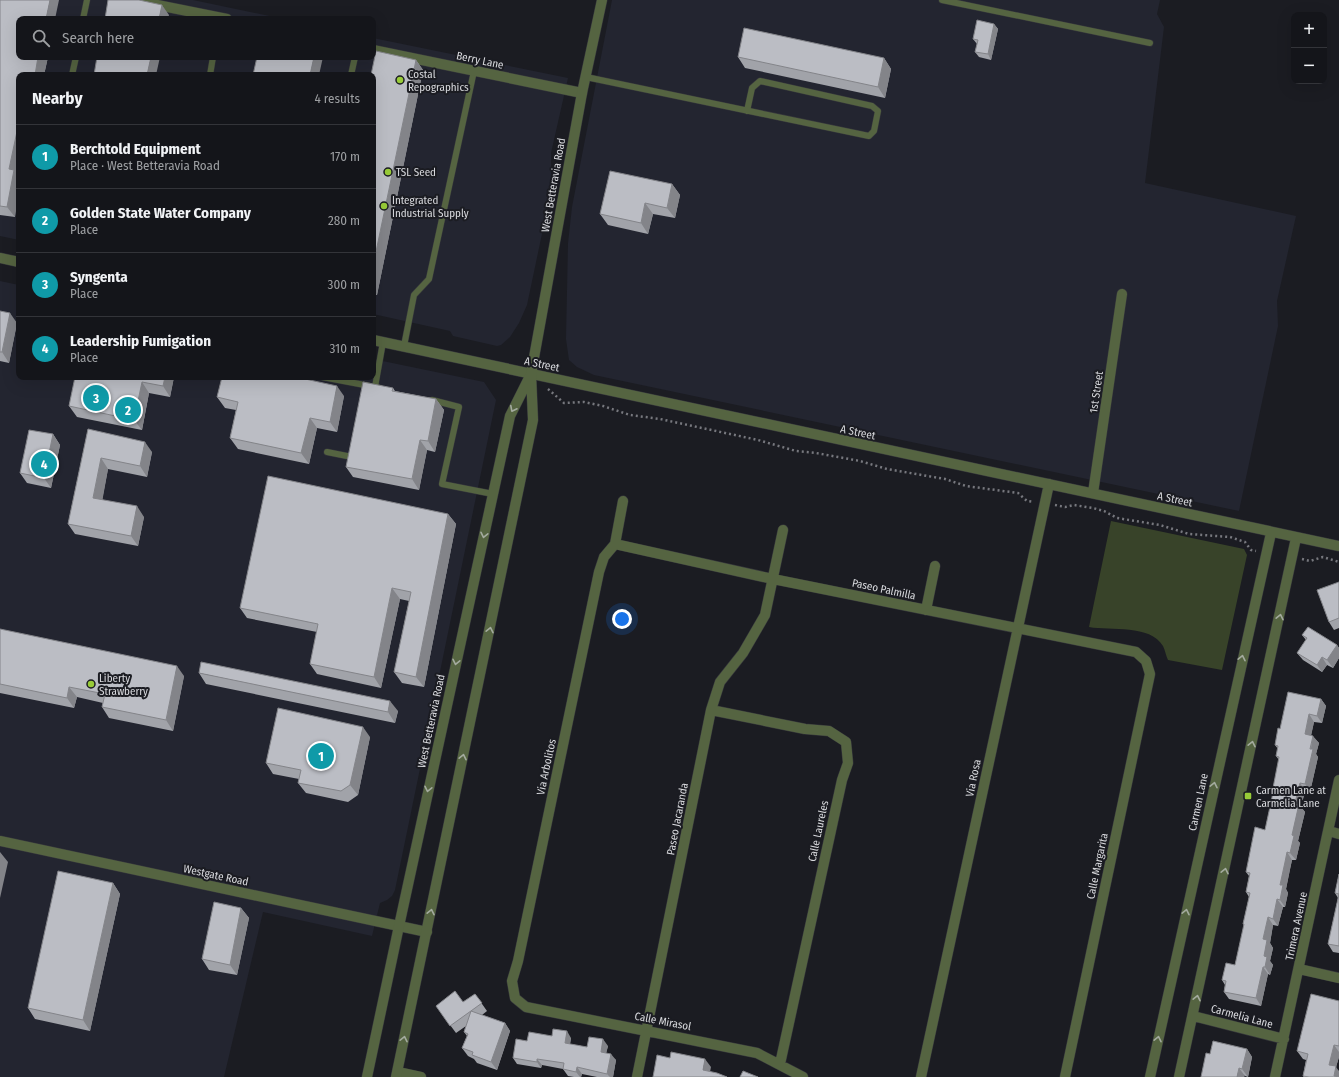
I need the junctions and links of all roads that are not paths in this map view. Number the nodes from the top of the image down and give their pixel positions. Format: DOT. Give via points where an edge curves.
graph roads {
  1 [pos="87,0"];
  2 [pos="133,0"];
  3 [pos="602,0"];
  4 [pos="942,0"];
  5 [pos="84,16"];
  6 [pos="209,16"];
  7 [pos="1150,43"];
  8 [pos="376,51"];
  9 [pos="75,60"];
  10 [pos="213,60"];
  11 [pos="354,60"];
  12 [pos="474,71"];
  13 [pos="73,72"];
  14 [pos="211,72"];
  15 [pos="352,72"];
  16 [pos="586,77"];
  17 [pos="582,94"];
  18 [pos="747,110"];
  19 [pos="0,258"];
  20 [pos="16,261"];
  21 [pos="1122,294"];
  22 [pos="378,341"];
  23 [pos="404,346"];
  24 [pos="376,372"];
  25 [pos="531,374"];
  26 [pos="339,380"];
  27 [pos="375,380"];
  28 [pos="367,385"];
  29 [pos="375,387"];
  30 [pos="390,390"];
  31 [pos="365,392"];
  32 [pos="429,400"];
  33 [pos="353,450"];
  34 [pos="327,452"];
  35 [pos="1049,484"];
  36 [pos="1093,493"];
  37 [pos="493,494"];
  38 [pos="623,501"];
  39 [pos="783,530"];
  40 [pos="1271,533"];
  41 [pos="1296,538"];
  42 [pos="614,544"];
  43 [pos="1339,546"];
  44 [pos="935,566"];
  45 [pos="773,579"];
  46 [pos="926,610"];
  47 [pos="1018,628"];
  48 [pos="1146,661"];
  49 [pos="711,710"];
  50 [pos="1339,780"];
  51 [pos="1329,831"];
  52 [pos="1339,834"];
  53 [pos="0,841"];
  54 [pos="399,926"];
  55 [pos="427,932"];
  56 [pos="1299,969"];
  57 [pos="1339,978"];
  58 [pos="515,998"];
  59 [pos="1193,1016"];
  60 [pos="647,1030"];
  61 [pos="1284,1039"];
  62 [pos="780,1064"];
  63 [pos="397,1075"];
  64 [pos="367,1077"];
  65 [pos="421,1077"];
  66 [pos="637,1077"];
  67 [pos="803,1077"];
  68 [pos="921,1077"];
  69 [pos="1065,1077"];
  70 [pos="1150,1077"];
  71 [pos="1179,1077"];
  72 [pos="1275,1077"];
  1 -- 5 [label="lane"];
  2 -- 6 [label="street"];
  3 -- 16 [label="street, West Betteravia Road"];
  4 -- 7 [label="lane"];
  8 -- 12 [label="street, Berry Lane"];
  9 -- 13 [label="lane"];
  10 -- 14 [label="lane"];
  11 -- 15 [label="lane"];
  12 -- 17 [label="street, Berry Lane"];
  12 -- 23 [label="lane" via="429,279 414,295"];
  16 -- 17 [label="street, West Betteravia Road"];
  16 -- 18 [label="lane"];
  17 -- 25 [label="street, West Betteravia Road"];
  18 -- 18 [label="lane" via="869,136 874,131 878,111 872,106 760,81 752,88"];
  19 -- 20 [label="street"];
  21 -- 36 [label="street, 1st Street"];
  22 -- 23 [label="street, A Street"];
  22 -- 24 [label="lane"];
  23 -- 25 [label="street, A Street"];
  25 -- 35 [label="street, A Street"];
  25 -- 37 [label="street, West Betteravia Road, one-way" via="510,416"];
  55 -- 25 [label="street, West Betteravia Road, one-way" via="533,420"];
  26 -- 28 [label="lane"];
  27 -- 29 [label="lane"];
  28 -- 29 [label="lane"];
  28 -- 31 [label="lane"];
  29 -- 30 [label="lane"];
  32 -- 37 [label="lane" via="459,407 442,484"];
  33 -- 34 [label="lane" via="352,457"];
  35 -- 36 [label="street, A Street"];
  35 -- 47 [label="street, Via Rosa"];
  36 -- 40 [label="street, A Street"];
  37 -- 54 [label="street, West Betteravia Road, one-way"];
  38 -- 42 [label="street"];
  39 -- 45 [label="street, Paseo Jacaranda"];
  40 -- 41 [label="street, A Street"];
  70 -- 40 [label="street, Carmen Lane, one-way"];
  41 -- 43 [label="street, A Street"];
  59 -- 41 [label="street, one-way"];
  42 -- 45 [label="street, Paseo Palmilla"];
  42 -- 58 [label="street, Via Arbolitos" via="604,557 599,572 520,954 512,981"];
  44 -- 46 [label="street"];
  45 -- 46 [label="street, Paseo Palmilla"];
  45 -- 49 [label="street, Paseo Jacaranda" via="765,615 743,652 720,682"];
  46 -- 47 [label="street, Paseo Palmilla"];
  47 -- 48 [label="street, Paseo Palmilla" via="1136,652"];
  47 -- 68 [label="street, Via Rosa"];
  48 -- 69 [label="street, Calle Margarita" via="1150,674"];
  49 -- 60 [label="street, Paseo Jacaranda"];
  49 -- 62 [label="street, Calle Laureles" via="805,729 828,731 846,742 848,763 842,780"];
  50 -- 51 [label="street, Trimera Avenue"];
  51 -- 52 [label="street"];
  51 -- 56 [label="street, Trimera Avenue"];
  53 -- 54 [label="street, Westgate Road"];
  54 -- 55 [label="street, Westgate Road"];
  54 -- 64 [label="street, West Betteravia Road"];
  63 -- 55 [label="street, West Betteravia Road, one-way"];
  56 -- 57 [label="street"];
  56 -- 61 [label="street, Trimera Avenue"];
  58 -- 60 [label="street, Calle Mirasol" via="526,1007"];
  59 -- 61 [label="street, Carmelia Lane"];
  59 -- 71 [label="street"];
  60 -- 62 [label="street, Calle Mirasol" via="757,1052"];
  60 -- 66 [label="street, Paseo Jacaranda"];
  61 -- 72 [label="street, Trimera Avenue"];
  62 -- 67 [label="street, Calle Mirasol"];
  63 -- 65 [label="street"];
}
